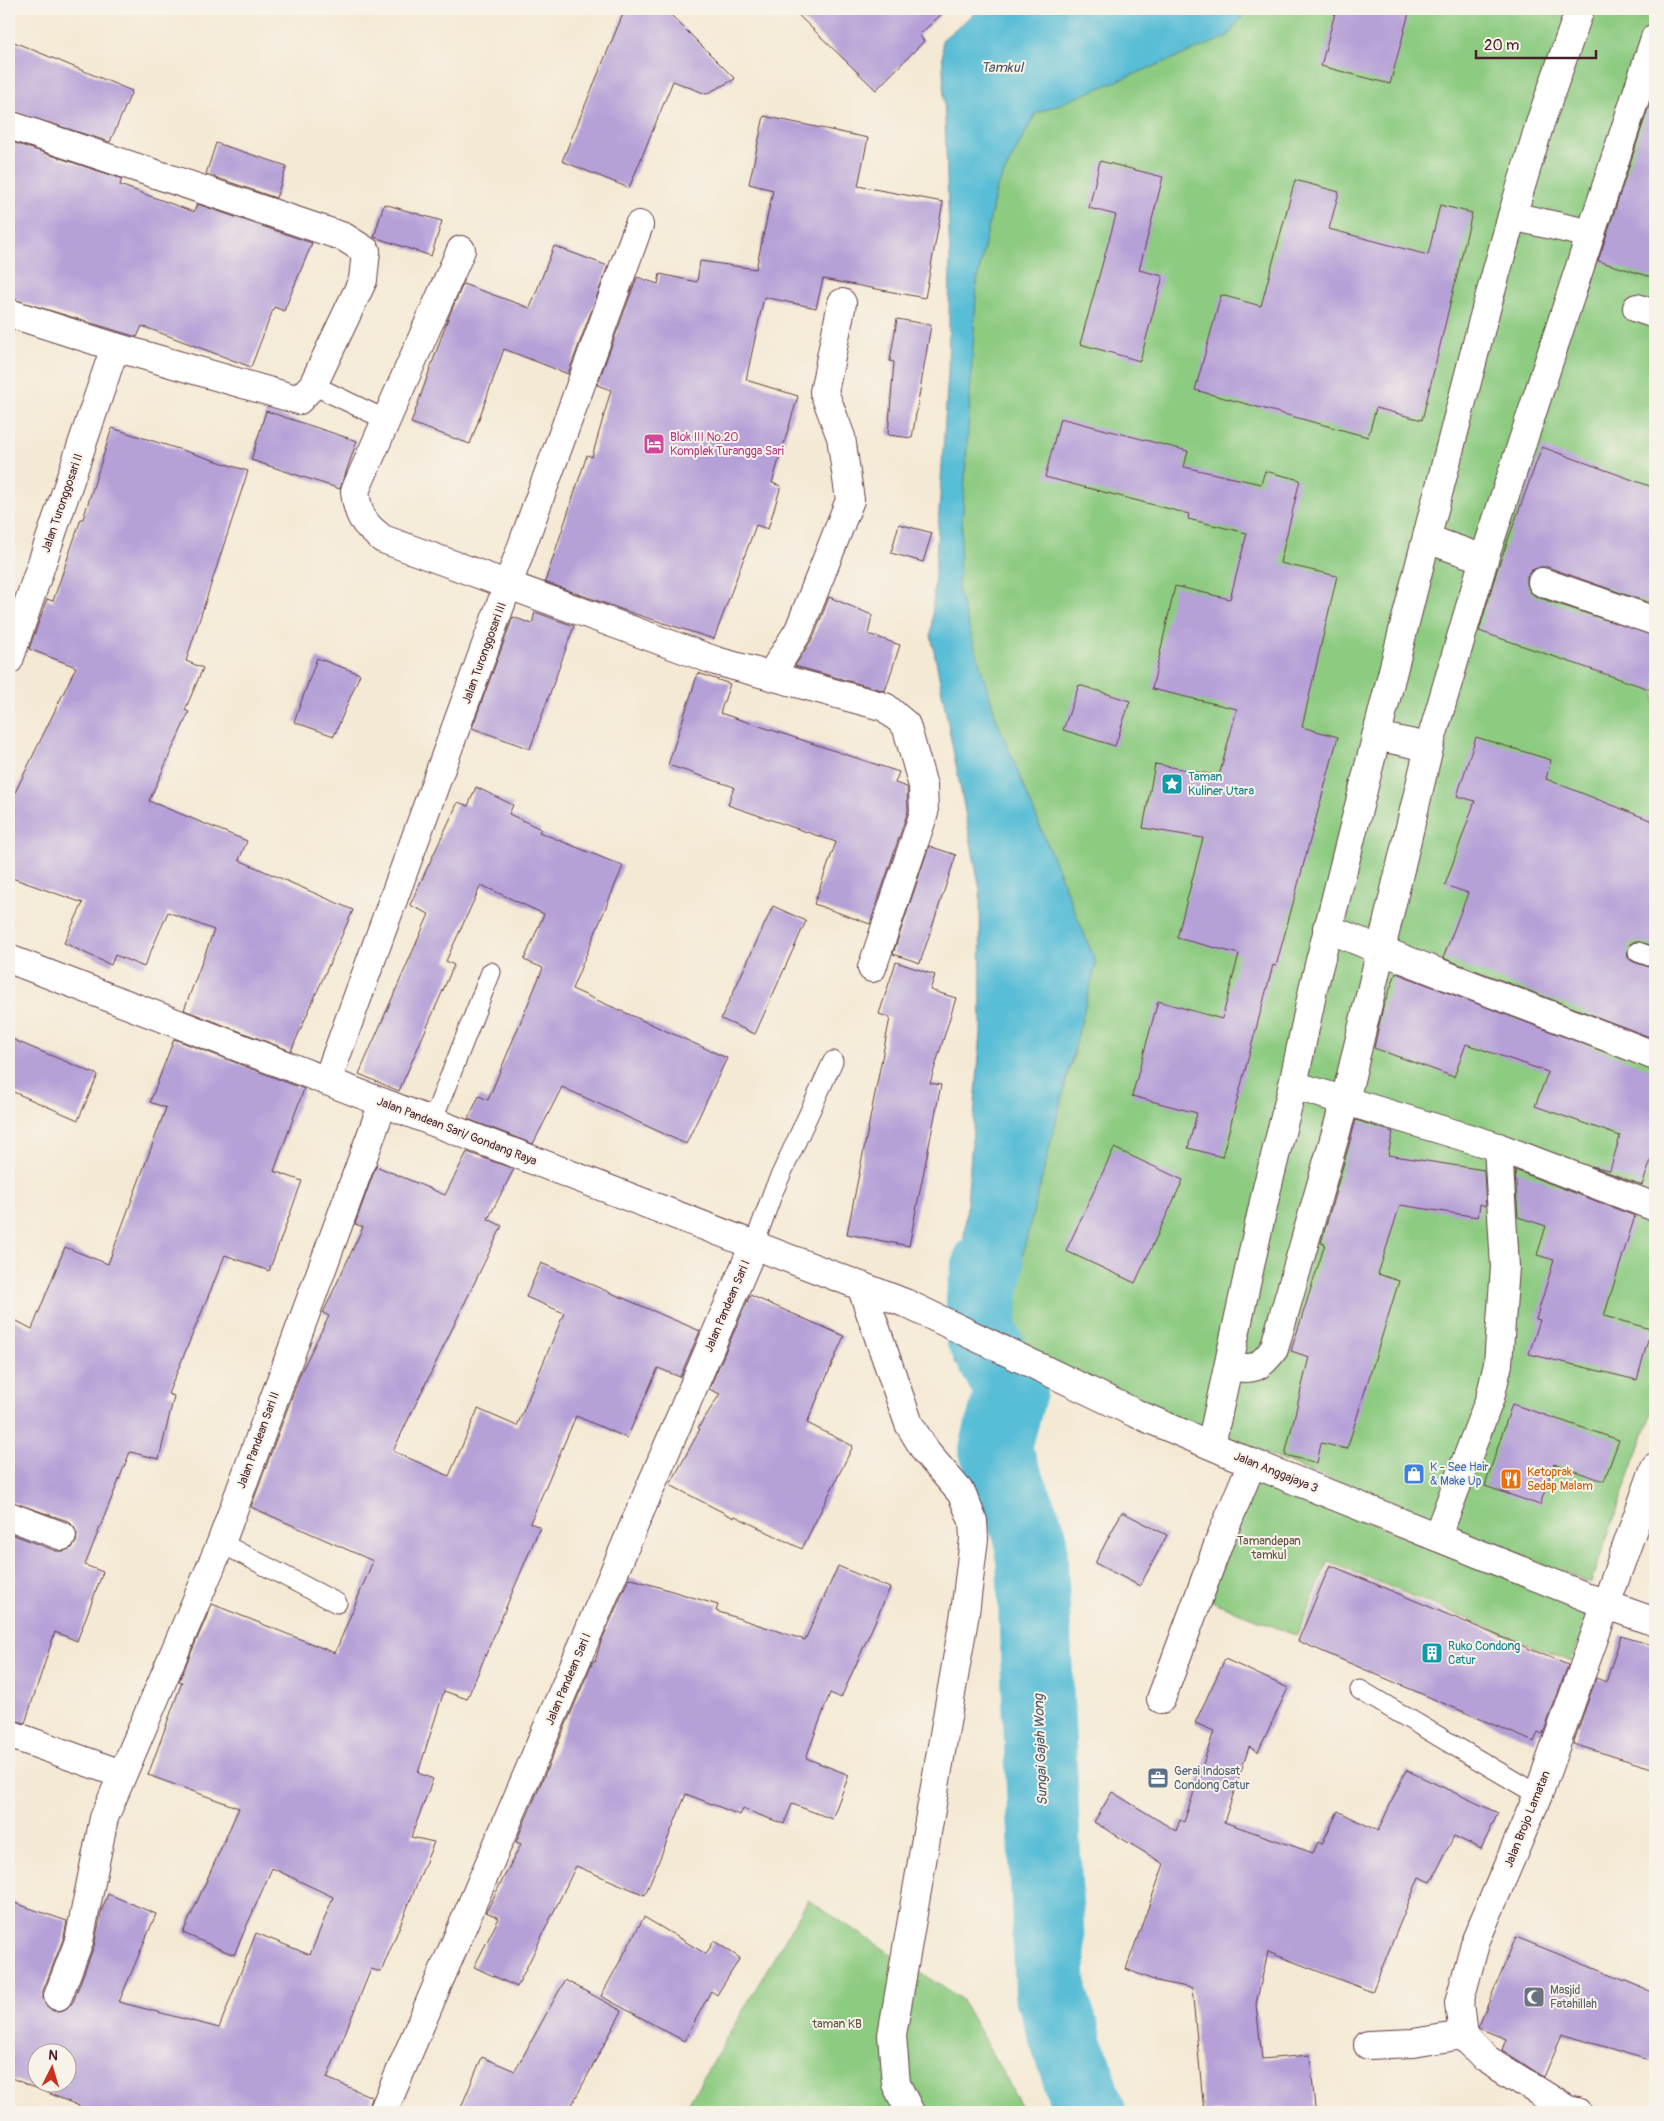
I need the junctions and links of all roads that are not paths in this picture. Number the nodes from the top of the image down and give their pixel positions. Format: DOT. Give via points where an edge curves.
graph roads {
  1 [pos="1580,9"];
  2 [pos="1655,38"];
  3 [pos="9,124"];
  4 [pos="1512,216"];
  5 [pos="639,225"];
  6 [pos="1591,234"];
  7 [pos="461,250"];
  8 [pos="842,303"];
  9 [pos="9,313"];
  10 [pos="115,346"];
  11 [pos="313,385"];
  12 [pos="386,420"];
  13 [pos="1428,539"];
  14 [pos="1484,559"];
  15 [pos="1542,582"];
  16 [pos="508,586"];
  17 [pos="1655,621"];
  18 [pos="9,660"];
  19 [pos="771,675"];
  20 [pos="1376,736"];
  21 [pos="1429,747"];
  22 [pos="1327,928"];
  23 [pos="1381,951"];
  24 [pos="9,959"];
  25 [pos="872,968"];
  26 [pos="491,972"];
  27 [pos="1655,1056"];
  28 [pos="833,1061"];
  29 [pos="327,1081"];
  30 [pos="1293,1085"];
  31 [pos="1345,1101"];
  32 [pos="383,1103"];
  33 [pos="432,1122"];
  34 [pos="1498,1148"];
  35 [pos="1655,1207"];
  36 [pos="754,1245"];
  37 [pos="861,1286"];
  38 [pos="904,1303"];
  39 [pos="1230,1366"];
  40 [pos="1212,1445"];
  41 [pos="1252,1463"];
  42 [pos="1655,1467"];
  43 [pos="9,1516"];
  44 [pos="62,1536"];
  45 [pos="1437,1537"];
  46 [pos="221,1542"];
  47 [pos="337,1604"];
  48 [pos="1607,1605"];
  49 [pos="1655,1622"];
  50 [pos="1360,1690"];
  51 [pos="1161,1699"];
  52 [pos="9,1734"];
  53 [pos="121,1774"];
  54 [pos="1538,1795"];
  55 [pos="58,1996"];
  56 [pos="1463,2035"];
  57 [pos="1368,2045"];
  58 [pos="383,2112"];
  59 [pos="910,2112"];
  60 [pos="1577,2112"];
  1 -- 4 [label="street"];
  2 -- 6 [label="street"];
  3 -- 11 [label="street" via="344,237 366,251 363,280"];
  4 -- 6 [label="street"];
  4 -- 13 [label="street"];
  5 -- 16 [label="street, Jalan Turonggosari III"];
  6 -- 14 [label="street"];
  7 -- 12 [label="street"];
  8 -- 19 [label="street" via="824,392 841,437 850,500 799,630"];
  9 -- 10 [label="street"];
  10 -- 11 [label="street" via="299,400"];
  10 -- 18 [label="street, Jalan Turonggosari II"];
  11 -- 12 [label="lane"];
  12 -- 16 [label="street" via="355,491 358,510 367,527 383,538"];
  13 -- 14 [label="street"];
  13 -- 20 [label="street"];
  14 -- 21 [label="street"];
  15 -- 17 [label="street"];
  16 -- 19 [label="street" via="716,661"];
  16 -- 29 [label="street, Jalan Turonggosari III"];
  19 -- 25 [label="street" via="885,707 906,725 923,786 924,813"];
  20 -- 21 [label="street"];
  20 -- 22 [label="street"];
  21 -- 23 [label="street"];
  22 -- 23 [label="street"];
  22 -- 30 [label="street"];
  23 -- 27 [label="street"];
  23 -- 31 [label="street"];
  24 -- 29 [label="street, Jalan Pandean Sari/ Gondang Raya"];
  26 -- 33 [label="lane"];
  28 -- 36 [label="lane" via="774,1192"];
  29 -- 32 [label="street, Jalan Pandean Sari/ Gondang Raya"];
  30 -- 31 [label="street"];
  30 -- 39 [label="street" via="1267,1188"];
  31 -- 34 [label="street"];
  31 -- 39 [label="street" via="1274,1348 1263,1364 1246,1369"];
  32 -- 33 [label="street, Jalan Pandean Sari/ Gondang Raya"];
  32 -- 46 [label="street, Jalan Pandean Sari II"];
  33 -- 36 [label="street, Jalan Pandean Sari/ Gondang Raya"];
  34 -- 35 [label="street"];
  34 -- 45 [label="street" via="1505,1267 1498,1364 1490,1398"];
  36 -- 37 [label="street, Jalan Pandean Sari/ Gondang Raya"];
  36 -- 58 [label="street, Jalan Pandean Sari I"];
  37 -- 38 [label="street, Jalan Pandean Sari/ Gondang Raya"];
  37 -- 59 [label="street" via="909,1424 926,1452 962,1494 973,1521 965,1613 892,2035 896,2084"];
  38 -- 40 [label="street, Jalan Anggajaya 3" via="1135,1413"];
  39 -- 40 [label="street"];
  40 -- 41 [label="street, Jalan Anggajaya 3"];
  41 -- 45 [label="street, Jalan Anggajaya 3"];
  41 -- 51 [label="street"];
  42 -- 48 [label="street, Jalan Brojo Lamatan"];
  43 -- 44 [label="street"];
  45 -- 48 [label="street, Jalan Anggajaya 3"];
  46 -- 47 [label="lane"];
  46 -- 53 [label="street, Jalan Pandean Sari II"];
  48 -- 49 [label="street, Jalan Anggajaya 3"];
  48 -- 54 [label="street, Jalan Brojo Lamatan"];
  50 -- 54 [label="lane"];
  52 -- 53 [label="street"];
  53 -- 55 [label="street, Jalan Pandean Sari II" via="104,1818 78,1941"];
  54 -- 56 [label="street, Jalan Brojo Lamatan" via="1476,1940 1459,2003"];
  56 -- 57 [label="street" via="1413,2043"];
  56 -- 60 [label="street" via="1485,2058 1568,2110"];
}
